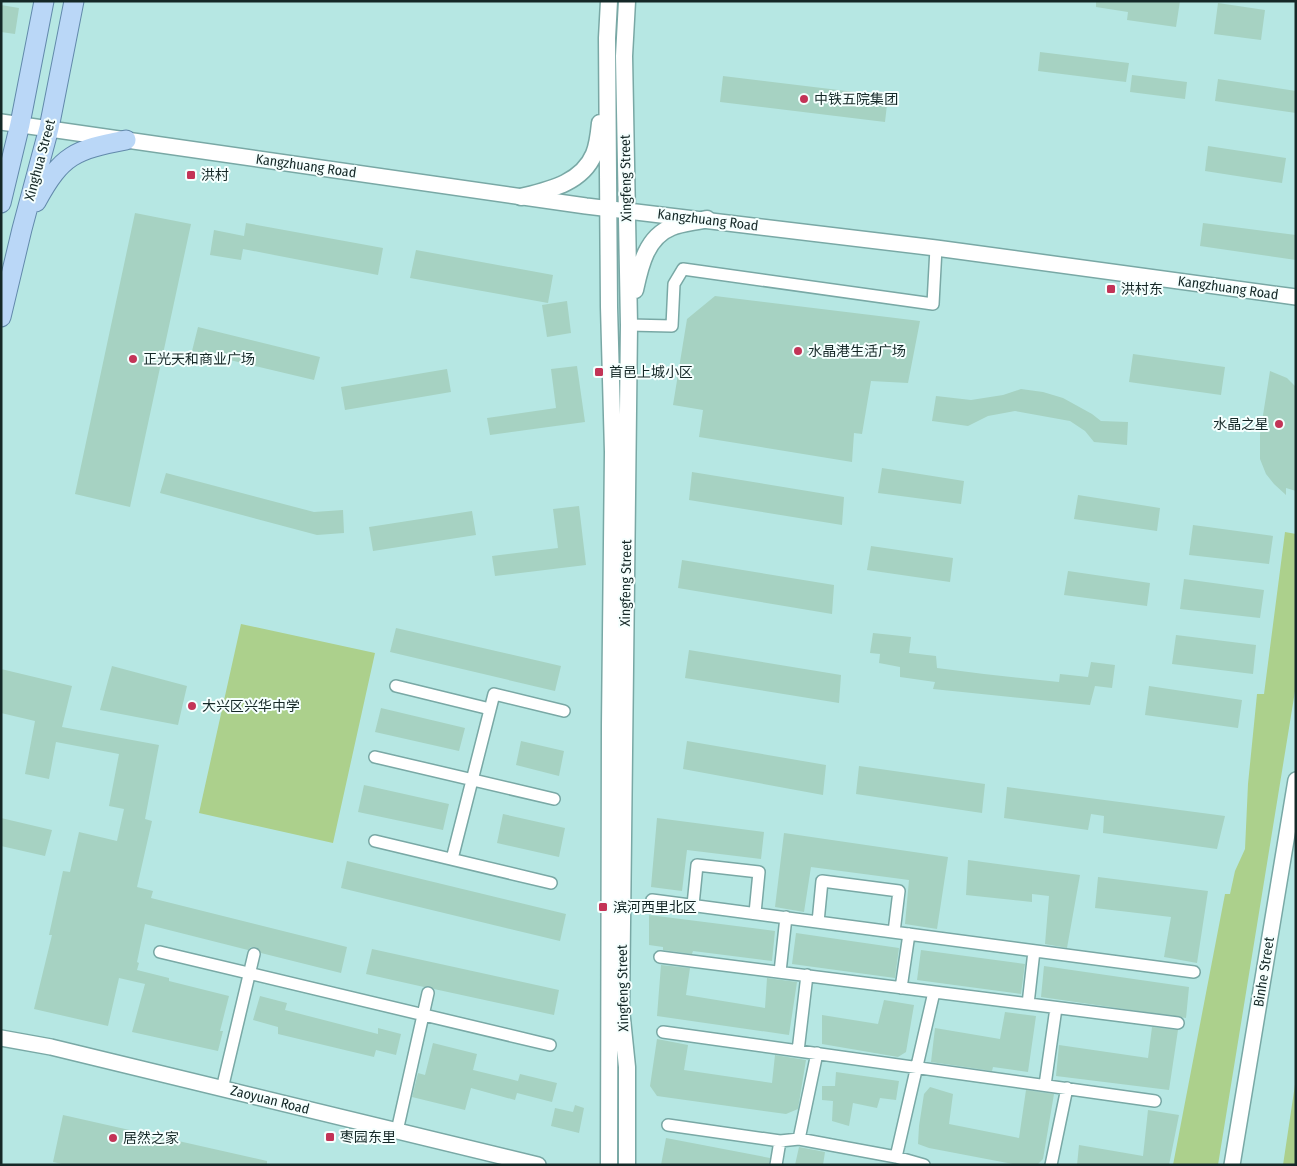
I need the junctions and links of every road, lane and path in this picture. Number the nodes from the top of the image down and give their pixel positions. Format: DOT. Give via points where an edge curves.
graph roads {
  1 [pos="44,1"];
  2 [pos="74,1"];
  3 [pos="609,1"];
  4 [pos="627,1"];
  5 [pos="608,108"];
  6 [pos="10,123"];
  7 [pos="49,128"];
  8 [pos="126,140"];
  9 [pos="521,197"];
  10 [pos="1,203"];
  11 [pos="608,208"];
  12 [pos="627,210"];
  13 [pos="707,219"];
  14 [pos="22,230"];
  15 [pos="936,248"];
  16 [pos="1296,297"];
  17 [pos="1,318"];
  18 [pos="629,319"];
  19 [pos="396,686"];
  20 [pos="490,709"];
  21 [pos="564,711"];
  22 [pos="374,757"];
  23 [pos="472,780"];
  24 [pos="1296,780"];
  25 [pos="554,799"];
  26 [pos="374,841"];
  27 [pos="452,859"];
  28 [pos="551,883"];
  29 [pos="652,900"];
  30 [pos="693,905"];
  31 [pos="756,913"];
  32 [pos="786,917"];
  33 [pos="818,922"];
  34 [pos="894,932"];
  35 [pos="909,934"];
  36 [pos="1034,951"];
  37 [pos="160,952"];
  38 [pos="254,954"];
  39 [pos="660,957"];
  40 [pos="780,972"];
  41 [pos="1194,972"];
  42 [pos="250,973"];
  43 [pos="807,975"];
  44 [pos="901,988"];
  45 [pos="934,992"];
  46 [pos="428,994"];
  47 [pos="1028,1004"];
  48 [pos="1056,1008"];
  49 [pos="423,1015"];
  50 [pos="1178,1023"];
  51 [pos="663,1032"];
  52 [pos="1,1038"];
  53 [pos="550,1045"];
  54 [pos="798,1051"];
  55 [pos="817,1053"];
  56 [pos="917,1067"];
  57 [pos="1045,1085"];
  58 [pos="1067,1088"];
  59 [pos="222,1089"];
  60 [pos="1155,1101"];
  61 [pos="668,1125"];
  62 [pos="397,1131"];
  63 [pos="799,1139"];
  64 [pos="780,1141"];
  65 [pos="896,1157"];
  66 [pos="538,1165"];
  67 [pos="609,1165"];
  68 [pos="627,1165"];
  69 [pos="776,1165"];
  70 [pos="923,1165"];
  71 [pos="1051,1165"];
  72 [pos="1232,1165"];
  1 -- 6 [label="main road, Xinghua Street"];
  2 -- 7 [label="main road, Xinghua Street"];
  3 -- 5 [label="main road, Xingfeng Street"];
  4 -- 12 [label="main road, Xingfeng Street" via="624,56"];
  5 -- 9 [label="main road" via="600,123 595,152 586,169 567,183"];
  5 -- 11 [label="main road, Xingfeng Street"];
  6 -- 7 [label="street, Kangzhuang Road"];
  6 -- 10 [label="main road, Xinghua Street"];
  7 -- 8 [label="street, Kangzhuang Road"];
  7 -- 14 [label="main road, Xinghua Street"];
  8 -- 9 [label="street, Kangzhuang Road"];
  8 -- 14 [label="main road" via="76,153 59,166"];
  9 -- 11 [label="street, Kangzhuang Road"];
  11 -- 12 [label="street, Kangzhuang Road"];
  11 -- 67 [label="main road, Xingfeng Street" via="613,452"];
  12 -- 13 [label="street, Kangzhuang Road"];
  12 -- 18 [label="main road, Xingfeng Street"];
  13 -- 15 [label="street, Kangzhuang Road"];
  13 -- 18 [label="main road" via="671,227 656,238 642,260"];
  14 -- 17 [label="main road, Xinghua Street"];
  15 -- 16 [label="street, Kangzhuang Road"];
  15 -- 18 [label="street" via="933,304 683,269 674,284 672,326"];
  18 -- 68 [label="main road, Xingfeng Street" via="621,1010 627,1067"];
  19 -- 20 [label="street"];
  20 -- 21 [label="street" via="494,694"];
  20 -- 23 [label="street"];
  22 -- 23 [label="street"];
  23 -- 25 [label="street"];
  23 -- 27 [label="street"];
  24 -- 72 [label="street, Binhe Street"];
  26 -- 27 [label="street"];
  27 -- 28 [label="street"];
  29 -- 30 [label="street"];
  30 -- 31 [label="street"];
  30 -- 31 [label="street" via="698,865 759,872"];
  31 -- 32 [label="street"];
  32 -- 33 [label="street"];
  32 -- 40 [label="street"];
  33 -- 34 [label="street"];
  33 -- 34 [label="street" via="822,881 899,891"];
  34 -- 35 [label="street"];
  35 -- 36 [label="street"];
  35 -- 44 [label="street"];
  36 -- 41 [label="street"];
  36 -- 47 [label="street"];
  37 -- 42 [label="street"];
  38 -- 42 [label="street"];
  39 -- 40 [label="street"];
  40 -- 43 [label="street"];
  42 -- 49 [label="street"];
  42 -- 59 [label="street"];
  43 -- 44 [label="street"];
  43 -- 54 [label="street"];
  44 -- 45 [label="street"];
  45 -- 47 [label="street"];
  45 -- 56 [label="street"];
  46 -- 49 [label="street"];
  47 -- 48 [label="street"];
  48 -- 50 [label="street"];
  48 -- 57 [label="street"];
  49 -- 53 [label="street"];
  49 -- 62 [label="street"];
  51 -- 54 [label="street"];
  52 -- 59 [label="street, Zaoyuan Road"];
  54 -- 55 [label="street"];
  55 -- 56 [label="street"];
  55 -- 63 [label="street"];
  56 -- 57 [label="street"];
  56 -- 65 [label="street"];
  57 -- 58 [label="street"];
  58 -- 60 [label="street"];
  58 -- 71 [label="street"];
  59 -- 62 [label="street, Zaoyuan Road"];
  61 -- 64 [label="street"];
  62 -- 66 [label="street, Zaoyuan Road"];
  63 -- 64 [label="street"];
  63 -- 65 [label="street"];
  64 -- 69 [label="street"];
  65 -- 70 [label="street"];
}
